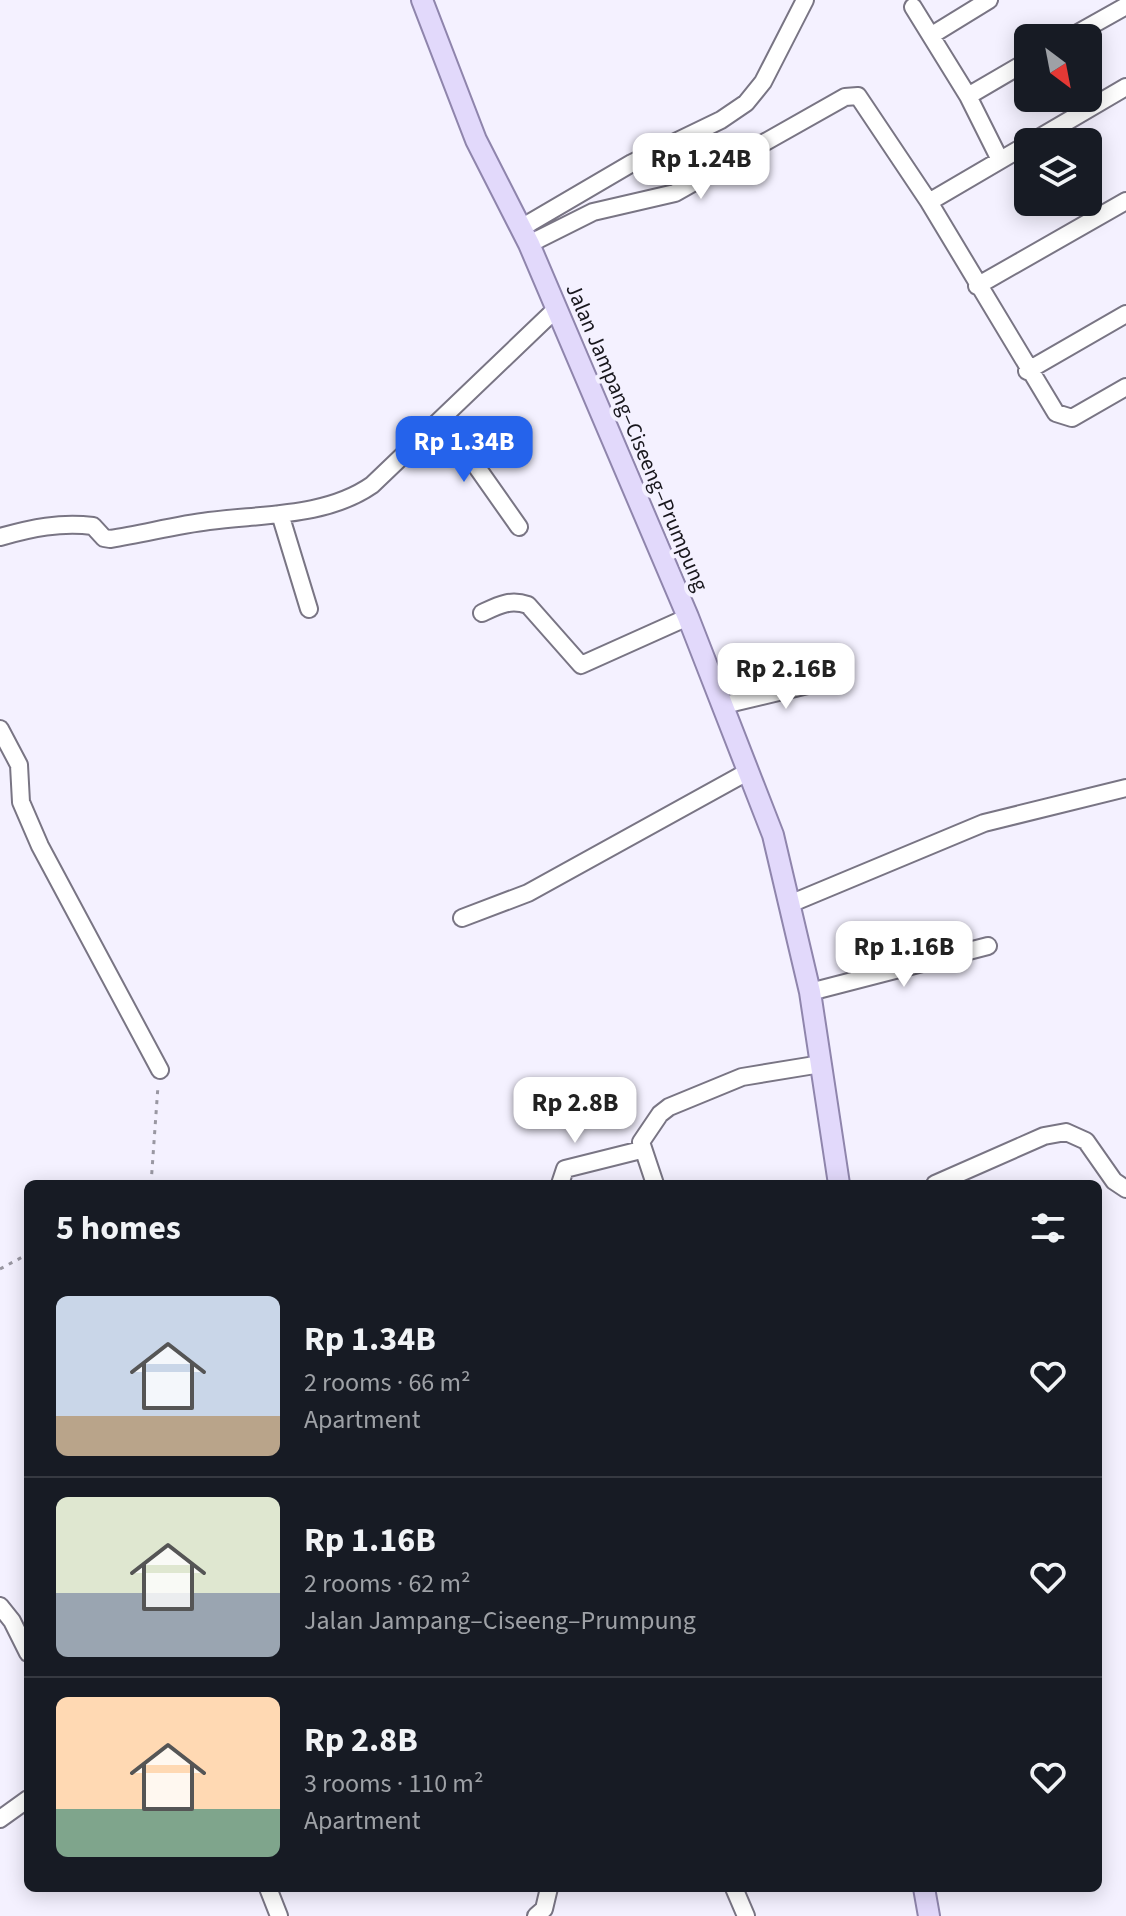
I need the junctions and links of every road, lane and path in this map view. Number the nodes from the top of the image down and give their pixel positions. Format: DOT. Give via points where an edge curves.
graph roads {
  1 [pos="422,0"];
  2 [pos="805,0"];
  3 [pos="989,0"];
  4 [pos="1126,6"];
  5 [pos="913,7"];
  6 [pos="1094,24"];
  7 [pos="932,35"];
  8 [pos="1014,69"];
  9 [pos="1126,87"];
  10 [pos="968,96"];
  11 [pos="1056,128"];
  12 [pos="1014,152"];
  13 [pos="1000,160"];
  14 [pos="1126,201"];
  15 [pos="929,202"];
  16 [pos="525,236"];
  17 [pos="977,286"];
  18 [pos="557,308"];
  19 [pos="1126,314"];
  20 [pos="1027,371"];
  21 [pos="1126,387"];
  22 [pos="443,419"];
  23 [pos="280,514"];
  24 [pos="519,527"];
  25 [pos="0,537"];
  26 [pos="309,609"];
  27 [pos="482,613"];
  28 [pos="688,617"];
  29 [pos="837,678"];
  30 [pos="724,705"];
  31 [pos="0,729"];
  32 [pos="749,771"];
  33 [pos="1126,788"];
  34 [pos="792,903"];
  35 [pos="462,918"];
  36 [pos="988,946"];
  37 [pos="810,992"];
  38 [pos="821,1064"];
  39 [pos="160,1070"];
  40 [pos="641,1150"];
  41 [pos="151,1180"];
  42 [pos="561,1180"];
  43 [pos="653,1180"];
  44 [pos="838,1180"];
  45 [pos="944,1180"];
  46 [pos="1126,1189"];
  47 [pos="24,1256"];
  48 [pos="0,1269"];
  49 [pos="0,1606"];
  50 [pos="24,1645"];
  51 [pos="24,1802"];
  52 [pos="0,1819"];
  53 [pos="270,1892"];
  54 [pos="548,1892"];
  55 [pos="736,1892"];
  56 [pos="925,1892"];
  57 [pos="279,1916"];
  58 [pos="536,1916"];
  59 [pos="746,1916"];
  60 [pos="929,1916"];
  1 -- 16 [label="main road, Jalan Jampang–Ciseeng–Prumpung" via="476,140"];
  2 -- 16 [label="street" via="763,82 746,103 632,163"];
  3 -- 7 [label="street"];
  4 -- 6 [label="street"];
  5 -- 7 [label="street"];
  7 -- 10 [label="street"];
  8 -- 10 [label="street"];
  9 -- 11 [label="street"];
  10 -- 13 [label="street"];
  12 -- 13 [label="street"];
  13 -- 15 [label="street"];
  14 -- 17 [label="street"];
  15 -- 16 [label="street" via="864,100 853,95 675,193 593,212"];
  15 -- 17 [label="street"];
  16 -- 18 [label="main road, Jalan Jampang–Ciseeng–Prumpung"];
  17 -- 20 [label="street"];
  18 -- 22 [label="street"];
  18 -- 28 [label="main road, Jalan Jampang–Ciseeng–Prumpung"];
  19 -- 20 [label="street"];
  20 -- 21 [label="street" via="1064,418 1083,413"];
  22 -- 23 [label="street" via="364,491"];
  22 -- 24 [label="street"];
  23 -- 25 [label="street" via="110,539 93,526 79,524 44,525"];
  23 -- 26 [label="street"];
  27 -- 28 [label="street" via="501,603 528,605 581,665"];
  28 -- 30 [label="main road, Jalan Jampang–Ciseeng–Prumpung"];
  29 -- 30 [label="street"];
  30 -- 32 [label="main road, Jalan Jampang–Ciseeng–Prumpung"];
  31 -- 39 [label="street" via="19,765 21,802 40,846"];
  32 -- 34 [label="main road, Jalan Jampang–Ciseeng–Prumpung"];
  32 -- 35 [label="street" via="528,893"];
  33 -- 34 [label="street" via="984,823"];
  34 -- 37 [label="main road, Jalan Jampang–Ciseeng–Prumpung"];
  36 -- 37 [label="street"];
  37 -- 38 [label="main road, Jalan Jampang–Ciseeng–Prumpung"];
  38 -- 40 [label="street" via="760,1072 684,1099 660,1114"];
  38 -- 44 [label="main road, Jalan Jampang–Ciseeng–Prumpung"];
  39 -- 41 [label="path"];
  40 -- 42 [label="street" via="565,1169"];
  40 -- 43 [label="street"];
  45 -- 46 [label="street" via="1044,1136 1066,1132 1086,1141 1114,1181"];
  47 -- 48 [label="path"];
  49 -- 50 [label="street"];
  51 -- 52 [label="street"];
  53 -- 57 [label="street"];
  54 -- 58 [label="street" via="544,1909"];
  55 -- 59 [label="street"];
  56 -- 60 [label="main road"];
}
